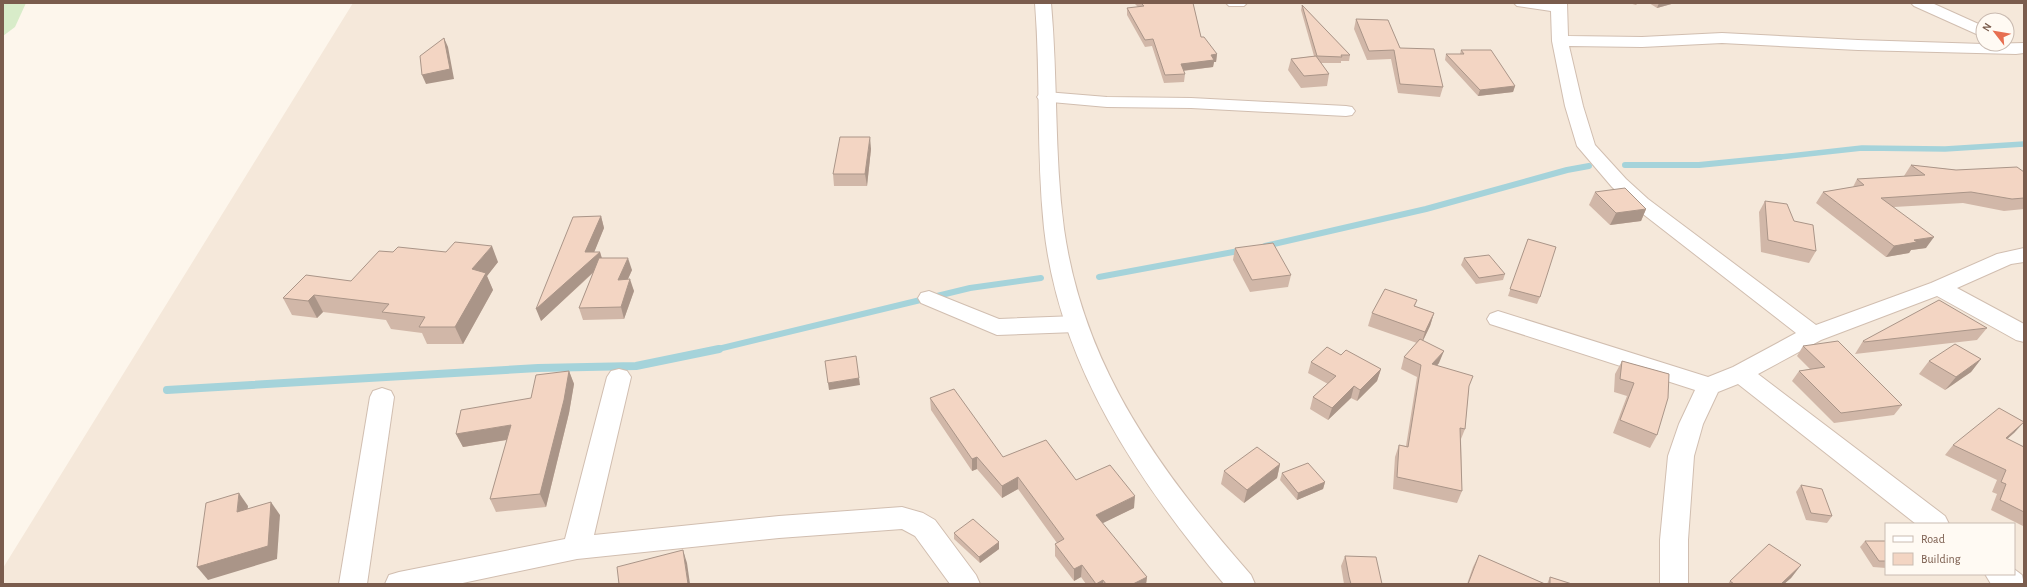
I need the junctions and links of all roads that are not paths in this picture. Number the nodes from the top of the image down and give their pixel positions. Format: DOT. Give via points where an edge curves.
graph roads {
  1 [pos="1043,3"];
  2 [pos="1234,3"];
  3 [pos="1239,3"];
  4 [pos="1522,3"];
  5 [pos="1919,3"];
  6 [pos="1560,5"];
  7 [pos="1975,28"];
  8 [pos="1560,41"];
  9 [pos="2017,48"];
  10 [pos="1046,97"];
  11 [pos="1346,111"];
  12 [pos="2024,255"];
  13 [pos="1938,288"];
  14 [pos="929,298"];
  15 [pos="1498,319"];
  16 [pos="1076,324"];
  17 [pos="1813,334"];
  18 [pos="2024,334"];
  19 [pos="1741,373"];
  20 [pos="619,377"];
  21 [pos="1709,386"];
  22 [pos="382,397"];
  23 [pos="1934,523"];
  24 [pos="577,548"];
  25 [pos="2000,575"];
  26 [pos="353,584"];
  27 [pos="399,584"];
  28 [pos="966,584"];
  29 [pos="1241,584"];
  30 [pos="1674,584"];
  31 [pos="2012,584"];
  1 -- 10 [label="street"];
  2 -- 3 [label="street"];
  4 -- 6 [label="street"];
  5 -- 7 [label="street"];
  6 -- 8 [label="street"];
  8 -- 9 [label="street" via="1642,42 1722,38 1858,45"];
  8 -- 17 [label="street" via="1574,106 1586,146 1619,183 1642,203"];
  10 -- 11 [label="street" via="1107,102"];
  10 -- 16 [label="street" via="1055,234"];
  12 -- 13 [label="street" via="2004,259"];
  13 -- 17 [label="street"];
  13 -- 18 [label="street"];
  14 -- 16 [label="street" via="997,327"];
  15 -- 21 [label="street"];
  16 -- 29 [label="street" via="1091,366 1112,409 1145,462 1174,503"];
  17 -- 19 [label="street"];
  19 -- 21 [label="street"];
  19 -- 23 [label="street"];
  20 -- 24 [label="street"];
  21 -- 30 [label="street" via="1691,424 1681,456 1674,540"];
  22 -- 26 [label="street"];
  24 -- 27 [label="street"];
  24 -- 28 [label="street" via="780,527 902,518 925,528"];
  25 -- 31 [label="street"];
}
